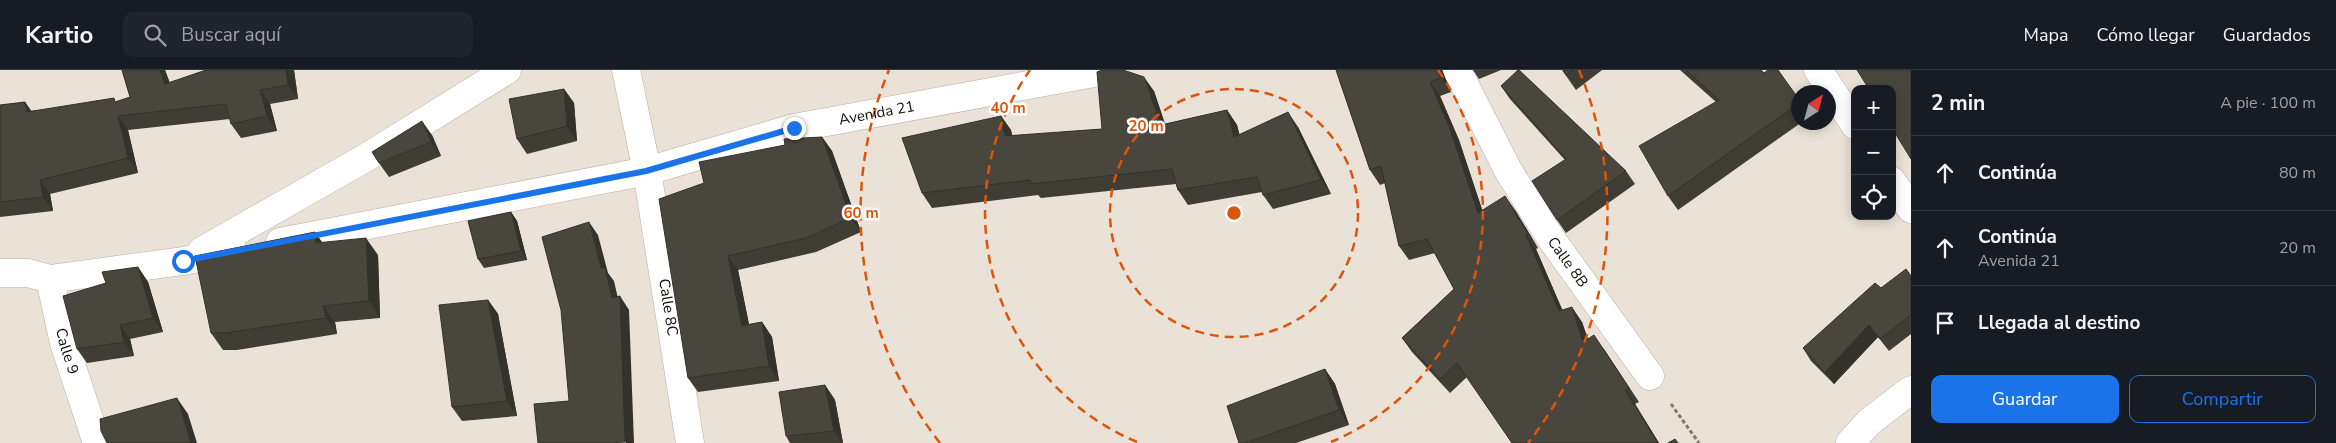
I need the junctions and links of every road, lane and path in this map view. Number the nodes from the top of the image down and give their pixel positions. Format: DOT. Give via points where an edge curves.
graph roads {
  1 [pos="507,70"];
  2 [pos="626,70"];
  3 [pos="1110,70"];
  4 [pos="1457,70"];
  5 [pos="1818,70"];
  6 [pos="1851,119"];
  7 [pos="646,171"];
  8 [pos="1896,187"];
  9 [pos="1911,210"];
  10 [pos="183,261"];
  11 [pos="0,273"];
  12 [pos="39,276"];
  13 [pos="1650,376"];
  14 [pos="1911,390"];
  15 [pos="97,443"];
  16 [pos="690,443"];
  17 [pos="1699,443"];
  18 [pos="1850,443"];
  1 -- 10 [label="street" via="367,157"];
  2 -- 7 [label="street, Calle 8C"];
  3 -- 7 [label="street, Avenida 21" via="794,128"];
  4 -- 13 [label="street, Calle 8B" via="1509,172 1552,240"];
  5 -- 6 [label="street"];
  7 -- 10 [label="street, Avenida 21"];
  7 -- 16 [label="street, Calle 8C"];
  8 -- 9 [label="street"];
  10 -- 12 [label="street, Avenida 21"];
  11 -- 12 [label="street, Avenida 21"];
  12 -- 15 [label="street, Calle 9"];
  13 -- 17 [label="path"];
  14 -- 18 [label="street" via="1869,422"];
}
